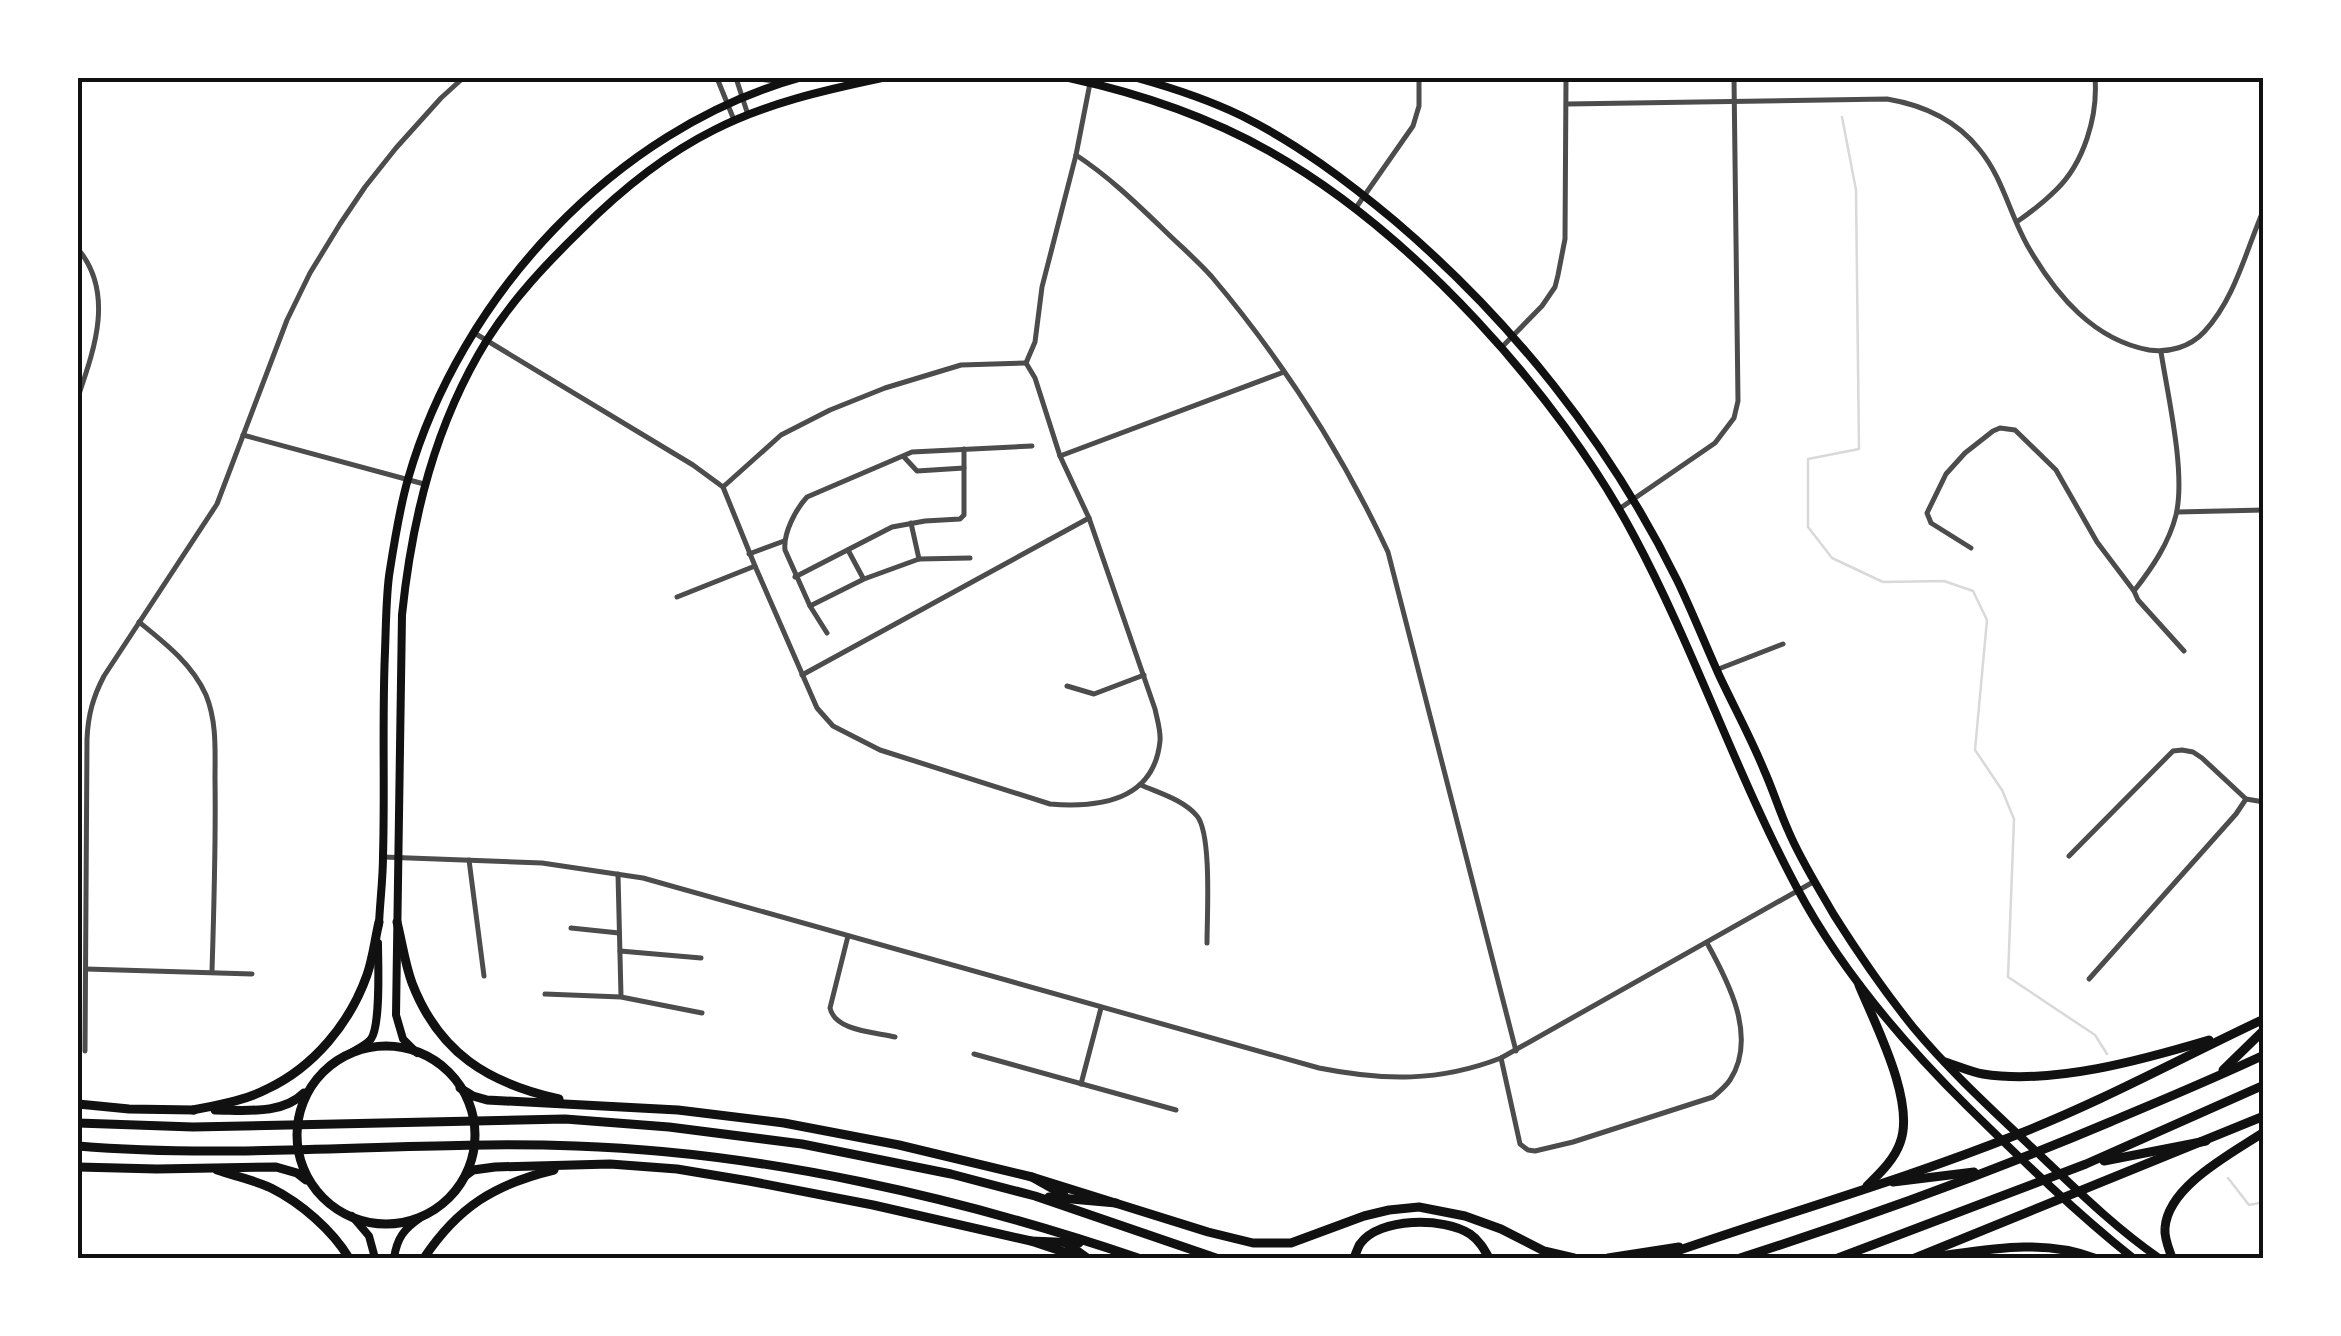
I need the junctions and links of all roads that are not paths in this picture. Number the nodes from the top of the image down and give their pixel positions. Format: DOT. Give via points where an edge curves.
graph roads {
  1 [pos="463,78"];
  2 [pos="717,78"];
  3 [pos="736,78"];
  4 [pos="763,78"];
  5 [pos="796,78"];
  6 [pos="882,78"];
  7 [pos="1069,78"];
  8 [pos="1137,78"];
  9 [pos="1419,78"];
  10 [pos="1566,78"];
  11 [pos="1734,78"];
  12 [pos="2095,78"];
  13 [pos="1090,80"];
  14 [pos="742,98"];
  15 [pos="1734,101"];
  16 [pos="728,104"];
  17 [pos="1567,104"];
  18 [pos="748,115"];
  19 [pos="734,120"];
  20 [pos="1076,155"];
  21 [pos="1365,196"];
  22 [pos="1354,209"];
  23 [pos="2264,209"];
  24 [pos="2016,222"];
  25 [pos="78,249"];
  26 [pos="473,332"];
  27 [pos="1513,337"];
  28 [pos="487,340"];
  29 [pos="1500,348"];
  30 [pos="2161,352"];
  31 [pos="1026,363"];
  32 [pos="1284,372"];
  33 [pos="78,397"];
  34 [pos="243,435"];
  35 [pos="1032,446"];
  36 [pos="964,449"];
  37 [pos="904,456"];
  38 [pos="1060,456"];
  39 [pos="964,468"];
  40 [pos="408,480"];
  41 [pos="424,484"];
  42 [pos="723,487"];
  43 [pos="1634,500"];
  44 [pos="1618,509"];
  45 [pos="2264,510"];
  46 [pos="2177,512"];
  47 [pos="1089,518"];
  48 [pos="911,523"];
  49 [pos="784,541"];
  50 [pos="1971,548"];
  51 [pos="848,550"];
  52 [pos="750,554"];
  53 [pos="970,558"];
  54 [pos="919,559"];
  55 [pos="754,566"];
  56 [pos="795,577"];
  57 [pos="864,579"];
  58 [pos="2134,591"];
  59 [pos="677,597"];
  60 [pos="810,606"];
  61 [pos="139,622"];
  62 [pos="826,633"];
  63 [pos="1783,644"];
  64 [pos="2184,650"];
  65 [pos="1716,670"];
  66 [pos="802,675"];
  67 [pos="1144,675"];
  68 [pos="1067,686"];
  69 [pos="1141,785"];
  70 [pos="2246,799"];
  71 [pos="2262,800"];
  72 [pos="78,824"];
  73 [pos="86,824"];
  74 [pos="2069,856"];
  75 [pos="383,857"];
  76 [pos="398,857"];
  77 [pos="469,859"];
  78 [pos="618,874"];
  79 [pos="1815,881"];
  80 [pos="1798,890"];
  81 [pos="378,922"];
  82 [pos="398,922"];
  83 [pos="571,928"];
  84 [pos="619,933"];
  85 [pos="848,936"];
  86 [pos="1207,943"];
  87 [pos="1707,943"];
  88 [pos="620,951"];
  89 [pos="701,958"];
  90 [pos="86,969"];
  91 [pos="212,971"];
  92 [pos="252,974"];
  93 [pos="484,976"];
  94 [pos="2088,979"];
  95 [pos="1860,984"];
  96 [pos="545,994"];
  97 [pos="620,997"];
  98 [pos="1101,1008"];
  99 [pos="702,1013"];
  100 [pos="2264,1020"];
  101 [pos="2264,1030"];
  102 [pos="2236,1032"];
  103 [pos="894,1037"];
  104 [pos="85,1051"];
  105 [pos="1516,1051"];
  106 [pos="351,1053"];
  107 [pos="417,1053"];
  108 [pos="974,1054"];
  109 [pos="2264,1054"];
  110 [pos="1502,1058"];
  111 [pos="1946,1062"];
  112 [pos="2215,1078"];
  113 [pos="1081,1084"];
  114 [pos="2264,1086"];
  115 [pos="310,1088"];
  116 [pos="460,1088"];
  117 [pos="78,1104"];
  118 [pos="581,1104"];
  119 [pos="193,1110"];
  120 [pos="1176,1110"];
  121 [pos="2264,1116"];
  122 [pos="78,1123"];
  123 [pos="2264,1132"];
  124 [pos="2206,1141"];
  125 [pos="78,1146"];
  126 [pos="610,1164"];
  127 [pos="2086,1164"];
  128 [pos="78,1167"];
  129 [pos="210,1168"];
  130 [pos="1991,1170"];
  131 [pos="466,1175"];
  132 [pos="1032,1177"];
  133 [pos="1893,1182"];
  134 [pos="314,1189"];
  135 [pos="1863,1190"];
  136 [pos="1035,1196"];
  137 [pos="1068,1198"];
  138 [pos="1116,1203"];
  139 [pos="352,1216"];
  140 [pos="420,1218"];
  141 [pos="1100,1218"];
  142 [pos="1043,1228"];
  143 [pos="1031,1240"];
  144 [pos="1066,1243"];
  145 [pos="1092,1244"];
  146 [pos="1697,1244"];
  147 [pos="349,1258"];
  148 [pos="375,1258"];
  149 [pos="394,1258"];
  150 [pos="424,1258"];
  151 [pos="1084,1258"];
  152 [pos="1138,1258"];
  153 [pos="1216,1258"];
  154 [pos="1354,1258"];
  155 [pos="1489,1258"];
  156 [pos="1574,1258"];
  157 [pos="1608,1258"];
  158 [pos="1657,1258"];
  159 [pos="1740,1258"];
  160 [pos="1838,1258"];
  161 [pos="1916,1258"];
  162 [pos="2094,1258"];
  163 [pos="2133,1258"];
  164 [pos="2159,1258"];
  165 [pos="2172,1258"];
  1 -- 34 [label="street" via="396,148 340,224 286,320"];
  2 -- 16 [label="street"];
  3 -- 14 [label="street"];
  4 -- 5 [label="main road"];
  5 -- 14 [label="main road"];
  6 -- 18 [label="main road"];
  7 -- 13 [label="main road"];
  8 -- 21 [label="main road" via="1242,116"];
  9 -- 21 [label="street" via="1413,126"];
  10 -- 17 [label="street"];
  11 -- 15 [label="street"];
  12 -- 24 [label="street" via="2093,118 2071,170"];
  13 -- 20 [label="street"];
  13 -- 22 [label="main road" via="1235,133"];
  14 -- 16 [label="main road"];
  14 -- 18 [label="street"];
  15 -- 17 [label="street"];
  15 -- 24 [label="street" via="1887,99 1918,107 1954,124 1980,150"];
  15 -- 43 [label="street" via="1734,418 1715,443"];
  16 -- 19 [label="street"];
  16 -- 26 [label="main road" via="650,149 582,204 535,250"];
  17 -- 27 [label="street" via="1565,239 1558,275 1548,298"];
  18 -- 19 [label="main road"];
  19 -- 28 [label="main road" via="658,163 616,196 530,283"];
  20 -- 31 [label="street"];
  20 -- 32 [label="street" via="1195,259"];
  21 -- 22 [label="street"];
  21 -- 27 [label="main road" via="1448,268"];
  22 -- 29 [label="main road" via="1438,281"];
  23 -- 30 [label="street" via="2226,303 2198,338"];
  24 -- 30 [label="street" via="2078,314 2119,342"];
  25 -- 33 [label="street" via="92,273 100,313"];
  26 -- 28 [label="street"];
  26 -- 40 [label="main road"];
  27 -- 29 [label="street"];
  27 -- 43 [label="main road" via="1572,408"];
  28 -- 41 [label="main road"];
  28 -- 42 [label="street"];
  29 -- 44 [label="main road" via="1562,424"];
  30 -- 46 [label="street" via="2179,476"];
  31 -- 38 [label="street"];
  31 -- 42 [label="street" via="961,364 830,410 781,434"];
  32 -- 38 [label="street"];
  32 -- 105 [label="street" via="1388,552"];
  34 -- 40 [label="street"];
  34 -- 61 [label="street" via="217,504"];
  35 -- 36 [label="street"];
  36 -- 37 [label="street"];
  36 -- 39 [label="street"];
  37 -- 39 [label="street" via="917,471"];
  37 -- 49 [label="street" via="807,496"];
  38 -- 47 [label="street"];
  39 -- 48 [label="street" via="964,515"];
  40 -- 41 [label="street"];
  40 -- 75 [label="main road" via="389,578"];
  41 -- 76 [label="main road" via="402,615"];
  42 -- 52 [label="street"];
  43 -- 44 [label="street"];
  43 -- 65 [label="main road"];
  44 -- 80 [label="main road" via="1659,584"];
  45 -- 46 [label="street"];
  46 -- 58 [label="street"];
  47 -- 66 [label="street"];
  47 -- 67 [label="street"];
  48 -- 51 [label="street"];
  48 -- 54 [label="street"];
  49 -- 52 [label="street"];
  49 -- 56 [label="street"];
  50 -- 58 [label="street" via="1930,523 1927,513 1946,474 1966,453 1993,431 2015,430 2056,470"];
  51 -- 56 [label="street"];
  51 -- 57 [label="street"];
  52 -- 55 [label="street"];
  53 -- 54 [label="street"];
  54 -- 57 [label="street"];
  55 -- 59 [label="street"];
  55 -- 66 [label="street"];
  56 -- 60 [label="street"];
  57 -- 60 [label="street"];
  58 -- 64 [label="street"];
  60 -- 62 [label="street"];
  61 -- 73 [label="street" via="92,702"];
  61 -- 91 [label="street" via="190,669 212,717"];
  63 -- 65 [label="street"];
  65 -- 79 [label="main road"];
  66 -- 69 [label="street" via="833,726 880,750 1050,804 1106,802"];
  67 -- 68 [label="street" via="1094,694"];
  67 -- 69 [label="street" via="1161,738"];
  69 -- 86 [label="street" via="1200,818"];
  70 -- 71 [label="street"];
  70 -- 74 [label="street" via="2202,758 2172,751"];
  70 -- 94 [label="street"];
  72 -- 73 [label="street"];
  73 -- 90 [label="street"];
  75 -- 76 [label="street"];
  75 -- 81 [label="main road"];
  76 -- 77 [label="street"];
  76 -- 82 [label="main road"];
  77 -- 78 [label="street"];
  77 -- 93 [label="street"];
  78 -- 84 [label="street"];
  78 -- 85 [label="street"];
  79 -- 80 [label="street"];
  79 -- 111 [label="main road" via="1886,991"];
  80 -- 87 [label="street"];
  80 -- 95 [label="main road"];
  81 -- 106 [label="main road" via="376,1025 371,1039"];
  81 -- 119 [label="highway" via="368,973 323,1048 266,1090"];
  82 -- 107 [label="main road" via="398,1029"];
  82 -- 118 [label="highway" via="411,981 430,1020 460,1056 506,1083"];
  83 -- 84 [label="street"];
  84 -- 88 [label="street"];
  85 -- 98 [label="street"];
  85 -- 103 [label="street" via="831,1015"];
  87 -- 105 [label="street"];
  87 -- 110 [label="street" via="1738,1010 1741,1032 1736,1067 1713,1097 1528,1150 1520,1144"];
  88 -- 89 [label="street"];
  88 -- 97 [label="street"];
  90 -- 91 [label="street"];
  90 -- 104 [label="street"];
  91 -- 92 [label="street"];
  95 -- 135 [label="highway" via="1901,1091 1904,1117 1900,1143"];
  95 -- 163 [label="main road" via="1908,1046 1992,1132"];
  96 -- 97 [label="street"];
  97 -- 99 [label="street"];
  98 -- 110 [label="street" via="1352,1075 1442,1075"];
  98 -- 113 [label="street"];
  100 -- 102 [label="highway"];
  101 -- 112 [label="highway"];
  102 -- 111 [label="highway" via="2152,1057 2036,1076 1980,1074"];
  102 -- 133 [label="highway" via="2086,1106"];
  105 -- 110 [label="street"];
  106 -- 107 [label="highway" via="378,1047"];
  106 -- 115 [label="highway"];
  107 -- 116 [label="highway"];
  108 -- 113 [label="street"];
  109 -- 112 [label="highway"];
  111 -- 164 [label="main road"];
  112 -- 130 [label="highway"];
  113 -- 120 [label="street"];
  114 -- 127 [label="highway"];
  115 -- 119 [label="highway" via="283,1108"];
  115 -- 134 [label="highway" via="296,1131 300,1162"];
  116 -- 118 [label="highway" via="487,1100"];
  116 -- 131 [label="highway" via="474,1131"];
  117 -- 119 [label="highway"];
  118 -- 132 [label="highway" via="784,1123"];
  121 -- 124 [label="highway"];
  122 -- 136 [label="highway" via="565,1119 670,1127 802,1144"];
  123 -- 165 [label="highway" via="2181,1192 2164,1229"];
  124 -- 127 [label="highway"];
  124 -- 161 [label="highway"];
  125 -- 142 [label="highway" via="659,1150 906,1194"];
  126 -- 131 [label="highway" via="495,1167"];
  126 -- 143 [label="highway" via="749,1181"];
  126 -- 150 [label="highway" via="554,1170 492,1191 456,1218"];
  127 -- 160 [label="highway"];
  128 -- 129 [label="highway"];
  129 -- 134 [label="highway" via="276,1167 297,1173"];
  129 -- 147 [label="highway" via="283,1195 318,1220"];
  130 -- 133 [label="highway"];
  130 -- 159 [label="highway"];
  131 -- 140 [label="highway" via="448,1199"];
  132 -- 137 [label="highway"];
  132 -- 138 [label="highway"];
  133 -- 135 [label="highway"];
  134 -- 139 [label="highway"];
  135 -- 146 [label="highway"];
  136 -- 137 [label="highway"];
  136 -- 141 [label="highway"];
  137 -- 138 [label="highway"];
  137 -- 141 [label="highway"];
  138 -- 156 [label="highway" via="1253,1244 1291,1243 1364,1216 1419,1207 1465,1216 1544,1252"];
  139 -- 140 [label="highway" via="389,1224"];
  139 -- 148 [label="main road" via="370,1236"];
  140 -- 149 [label="main road" via="399,1238"];
  141 -- 153 [label="highway"];
  142 -- 144 [label="highway"];
  142 -- 145 [label="highway"];
  143 -- 144 [label="highway"];
  143 -- 151 [label="highway"];
  144 -- 145 [label="highway"];
  144 -- 151 [label="highway"];
  145 -- 152 [label="highway"];
  146 -- 157 [label="highway"];
  146 -- 158 [label="highway"];
  154 -- 155 [label="highway" via="1374,1232 1412,1223 1472,1235"];
  161 -- 162 [label="highway" via="2018,1246"];
}
